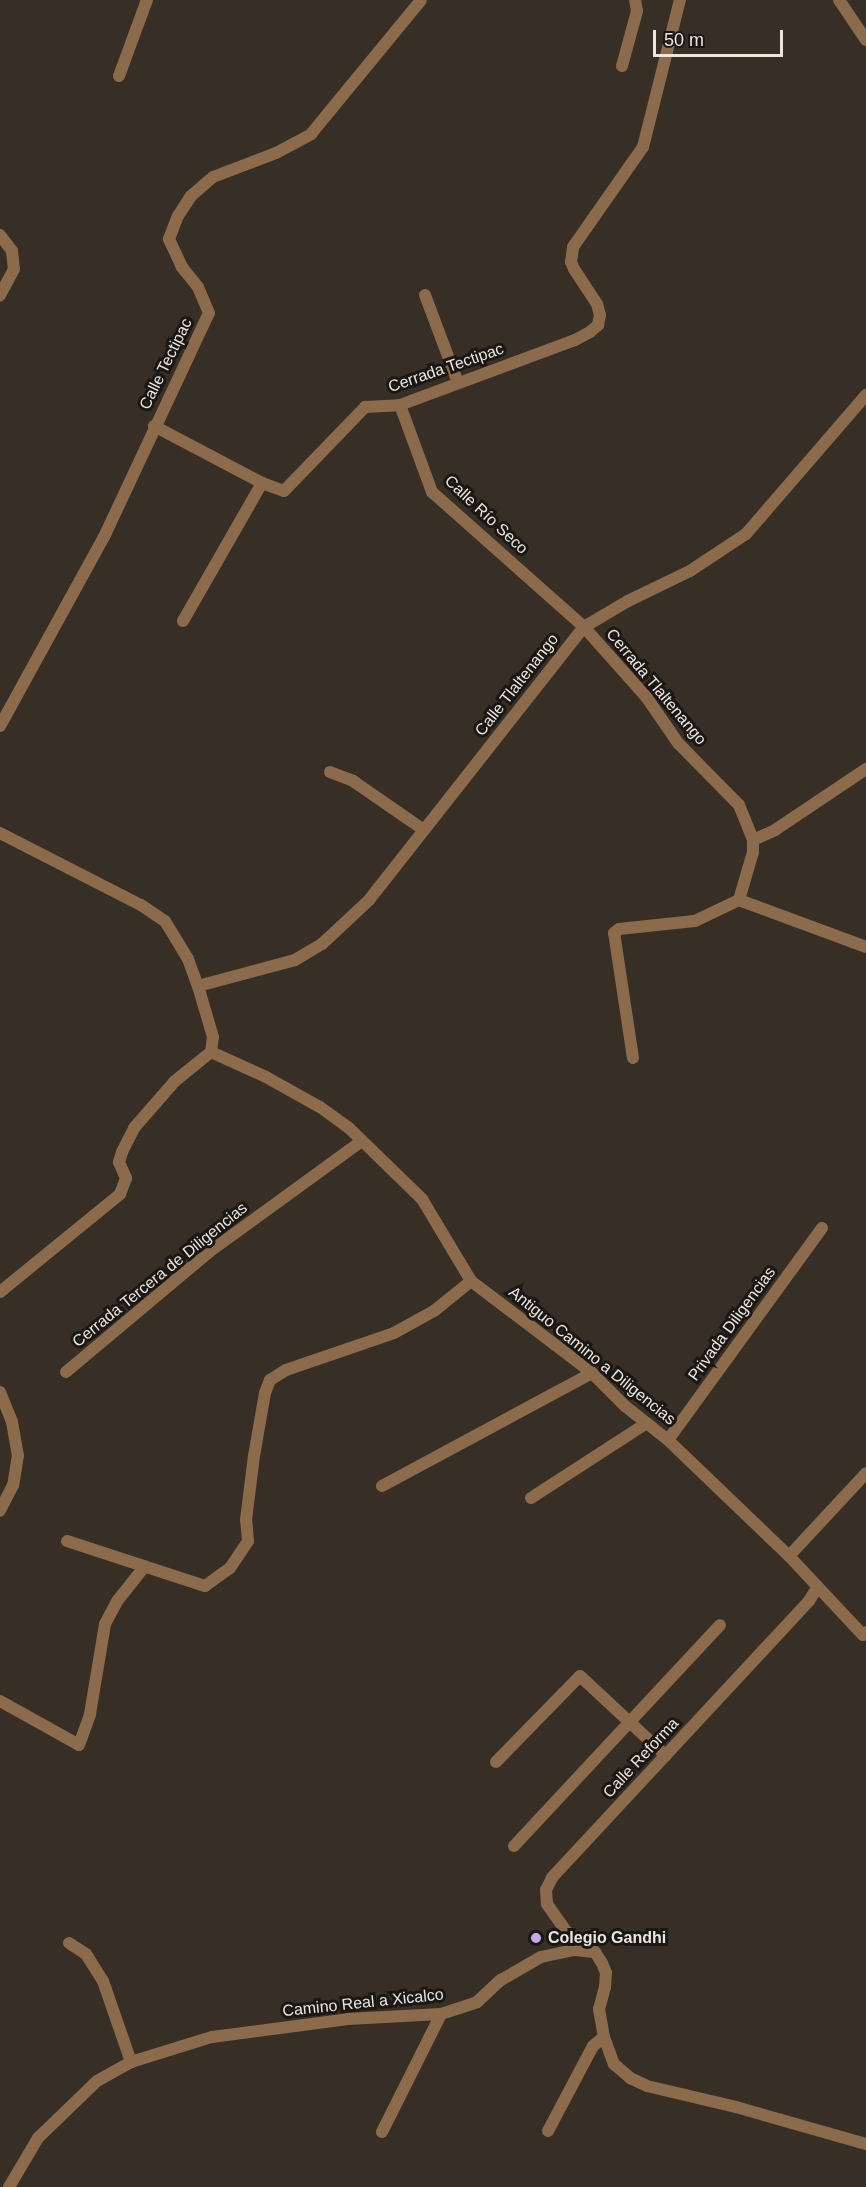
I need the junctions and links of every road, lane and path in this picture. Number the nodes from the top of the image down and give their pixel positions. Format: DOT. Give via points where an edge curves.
graph roads {
  1 [pos="147,0"];
  2 [pos="421,0"];
  3 [pos="635,0"];
  4 [pos="680,0"];
  5 [pos="839,0"];
  6 [pos="866,40"];
  7 [pos="622,66"];
  8 [pos="119,76"];
  9 [pos="0,235"];
  10 [pos="0,295"];
  11 [pos="425,295"];
  12 [pos="458,383"];
  13 [pos="866,395"];
  14 [pos="400,405"];
  15 [pos="154,426"];
  16 [pos="262,483"];
  17 [pos="183,621"];
  18 [pos="584,627"];
  19 [pos="0,726"];
  20 [pos="866,769"];
  21 [pos="330,772"];
  22 [pos="424,830"];
  23 [pos="0,833"];
  24 [pos="753,840"];
  25 [pos="739,900"];
  26 [pos="866,947"];
  27 [pos="198,986"];
  28 [pos="211,1052"];
  29 [pos="633,1058"];
  30 [pos="362,1141"];
  31 [pos="822,1228"];
  32 [pos="471,1281"];
  33 [pos="0,1292"];
  34 [pos="66,1372"];
  35 [pos="592,1373"];
  36 [pos="0,1392"];
  37 [pos="647,1423"];
  38 [pos="668,1440"];
  39 [pos="866,1473"];
  40 [pos="382,1486"];
  41 [pos="531,1498"];
  42 [pos="0,1511"];
  43 [pos="67,1541"];
  44 [pos="789,1556"];
  45 [pos="145,1566"];
  46 [pos="817,1588"];
  47 [pos="720,1625"];
  48 [pos="866,1632"];
  49 [pos="0,1701"];
  50 [pos="630,1723"];
  51 [pos="666,1756"];
  52 [pos="496,1762"];
  53 [pos="514,1846"];
  54 [pos="69,1943"];
  55 [pos="595,1952"];
  56 [pos="441,2014"];
  57 [pos="604,2037"];
  58 [pos="131,2062"];
  59 [pos="548,2131"];
  60 [pos="382,2132"];
  61 [pos="865,2143"];
  62 [pos="9,2187"];
  1 -- 8 [label="street"];
  2 -- 15 [label="street, Calle Tectipac" via="311,134 276,153 213,177 191,196 178,216 169,239 209,313"];
  3 -- 7 [label="street" via="637,11"];
  4 -- 12 [label="street, Cerrada Tectipac" via="644,147 573,247 571,262 597,304 598,325 575,340"];
  5 -- 6 [label="street"];
  9 -- 10 [label="street" via="12,251 14,269"];
  11 -- 12 [label="street"];
  12 -- 14 [label="street, Cerrada Tectipac"];
  13 -- 18 [label="street, Calle Tlaltenango" via="746,534 690,571"];
  14 -- 16 [label="street, Cerrada Tectipac" via="365,407 284,491"];
  14 -- 18 [label="street, Calle Río Seco" via="432,492"];
  15 -- 16 [label="street, Cerrada Tectipac"];
  15 -- 19 [label="street, Calle Tectipac" via="104,537"];
  16 -- 17 [label="street"];
  18 -- 22 [label="street, Calle Tlaltenango"];
  18 -- 24 [label="street, Cerrada Tlaltenango" via="647,698 678,743 739,805"];
  20 -- 24 [label="street" via="775,830"];
  21 -- 22 [label="street" via="353,781"];
  22 -- 27 [label="street, Calle Tlaltenango" via="369,900 322,944 295,960"];
  23 -- 27 [label="street" via="165,921 188,959"];
  24 -- 25 [label="street"];
  25 -- 26 [label="street"];
  25 -- 29 [label="street" via="695,921 619,929 614,933"];
  27 -- 28 [label="street" via="213,1037"];
  28 -- 30 [label="street, Antiguo Camino a Diligencias" via="320,1107"];
  28 -- 33 [label="street" via="175,1081 134,1128 119,1162 126,1178 120,1194"];
  30 -- 32 [label="street, Antiguo Camino a Diligencias" via="422,1198"];
  30 -- 34 [label="street, Cerrada Tercera de Diligencias" via="209,1252"];
  31 -- 38 [label="street, Privada Diligencias"];
  32 -- 35 [label="street, Antiguo Camino a Diligencias"];
  32 -- 45 [label="street" via="434,1311 394,1333 286,1370 270,1380 254,1455 246,1520 248,1541 230,1568 205,1587"];
  35 -- 37 [label="street, Antiguo Camino a Diligencias"];
  35 -- 40 [label="street"];
  36 -- 42 [label="street" via="12,1422 18,1455 16,1476"];
  37 -- 38 [label="street, Antiguo Camino a Diligencias"];
  37 -- 41 [label="street"];
  38 -- 44 [label="street, Antiguo Camino a Diligencias"];
  39 -- 44 [label="street"];
  43 -- 45 [label="street"];
  44 -- 46 [label="street, Antiguo Camino a Diligencias"];
  45 -- 49 [label="street" via="105,1624 90,1714 79,1745"];
  46 -- 48 [label="street, Antiguo Camino a Diligencias" via="863,1635"];
  46 -- 51 [label="street, Calle Reforma"];
  47 -- 50 [label="street"];
  50 -- 51 [label="street"];
  50 -- 52 [label="street" via="580,1676"];
  50 -- 53 [label="street"];
  51 -- 55 [label="street, Calle Reforma" via="552,1878 546,1890 547,1904 566,1930"];
  54 -- 58 [label="street" via="86,1954 103,1981"];
  55 -- 56 [label="street, Camino Real a Xicalco" via="575,1950 541,1957 501,1980 477,2002"];
  55 -- 57 [label="street" via="606,1973 599,2009"];
  56 -- 58 [label="street, Camino Real a Xicalco" via="348,2019 212,2037"];
  56 -- 60 [label="street"];
  57 -- 59 [label="street" via="593,2046"];
  57 -- 61 [label="street" via="614,2064 647,2086"];
  58 -- 62 [label="street, Camino Real a Xicalco" via="97,2081 38,2138"];
}
